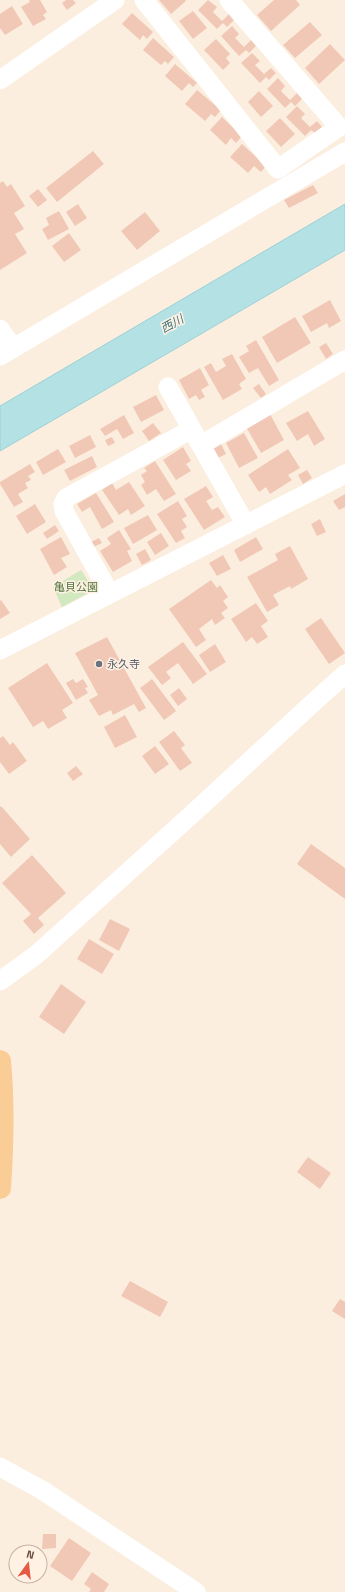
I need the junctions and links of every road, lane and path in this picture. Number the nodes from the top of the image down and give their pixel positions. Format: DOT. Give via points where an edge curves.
graph roads {
  1 [pos="115,0"];
  2 [pos="144,0"];
  3 [pos="229,0"];
  4 [pos="0,80"];
  5 [pos="345,152"];
  6 [pos="0,329"];
  7 [pos="6,352"];
  8 [pos="345,360"];
  9 [pos="168,387"];
  10 [pos="192,429"];
  11 [pos="201,445"];
  12 [pos="345,474"];
  13 [pos="246,525"];
  14 [pos="110,594"];
  15 [pos="0,650"];
  16 [pos="345,674"];
  17 [pos="0,981"];
  18 [pos="0,1061"];
  19 [pos="1,1141"];
  20 [pos="0,1188"];
  21 [pos="0,1467"];
  22 [pos="196,1592"];
  1 -- 4 [label="street"];
  2 -- 3 [label="street" via="278,169 339,127"];
  5 -- 7 [label="street"];
  6 -- 7 [label="street"];
  8 -- 11 [label="street"];
  9 -- 10 [label="street"];
  10 -- 11 [label="street"];
  10 -- 14 [label="street" via="72,493 63,504 64,511"];
  11 -- 13 [label="street"];
  12 -- 13 [label="street"];
  13 -- 14 [label="street"];
  14 -- 15 [label="street"];
  16 -- 17 [label="street" via="42,950"];
  18 -- 19 [label="main road" via="3,1094"];
  19 -- 20 [label="main road"];
  21 -- 22 [label="street" via="42,1490"];
}
